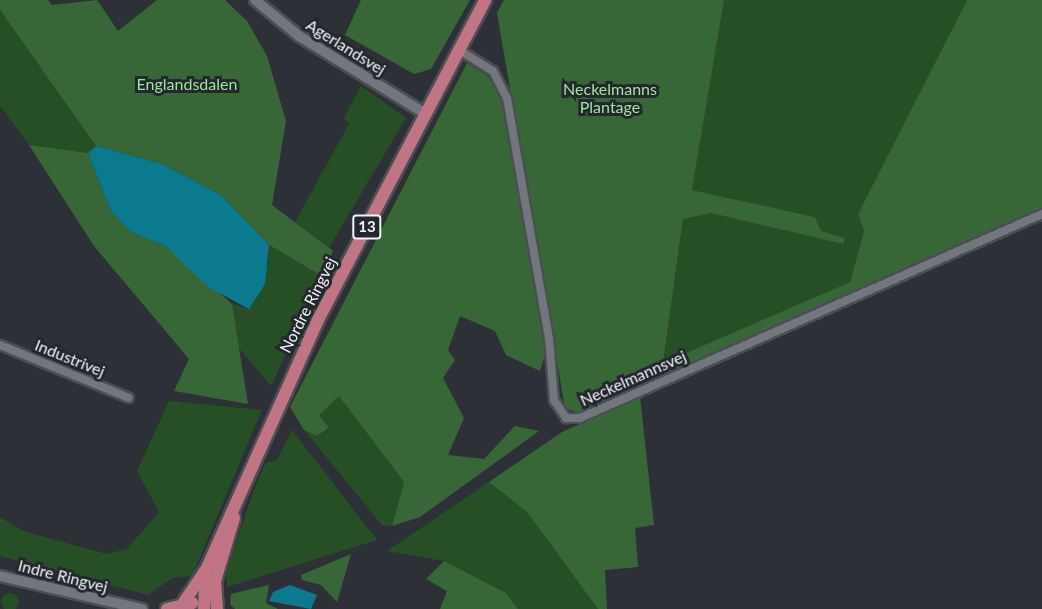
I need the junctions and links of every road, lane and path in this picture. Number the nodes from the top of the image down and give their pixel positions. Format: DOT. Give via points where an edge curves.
graph roads {
  1 [pos="255,0"];
  2 [pos="485,0"];
  3 [pos="459,50"];
  4 [pos="426,114"];
  5 [pos="1042,214"];
  6 [pos="0,345"];
  7 [pos="129,398"];
  8 [pos="252,457"];
  9 [pos="207,568"];
  10 [pos="0,576"];
  11 [pos="184,602"];
  12 [pos="121,607"];
  13 [pos="142,609"];
  14 [pos="167,609"];
  15 [pos="204,609"];
  16 [pos="217,609"];
  1 -- 4 [label="street, Agerlandsvej" via="299,36"];
  2 -- 3 [label="main road, Nordre Ringvej / 13"];
  3 -- 4 [label="main road, Nordre Ringvej / 13"];
  3 -- 5 [label="street, Neckelmannsvej" via="493,71 507,98 549,338 554,400 566,418 580,418"];
  4 -- 8 [label="main road, Nordre Ringvej / 13"];
  6 -- 7 [label="street, Industrivej"];
  8 -- 9 [label="main road, Nordre Ringvej / 13"];
  8 -- 16 [label="main road, 13" via="215,581"];
  9 -- 11 [label="main road, Nordre Ringvej / 13"];
  9 -- 15 [label="main road, Nordre Ringvej"];
  10 -- 12 [label="street, Indre Ringvej"];
  11 -- 14 [label="main road"];
  11 -- 15 [label="main road"];
  12 -- 13 [label="street, Indre Ringvej"];
}
